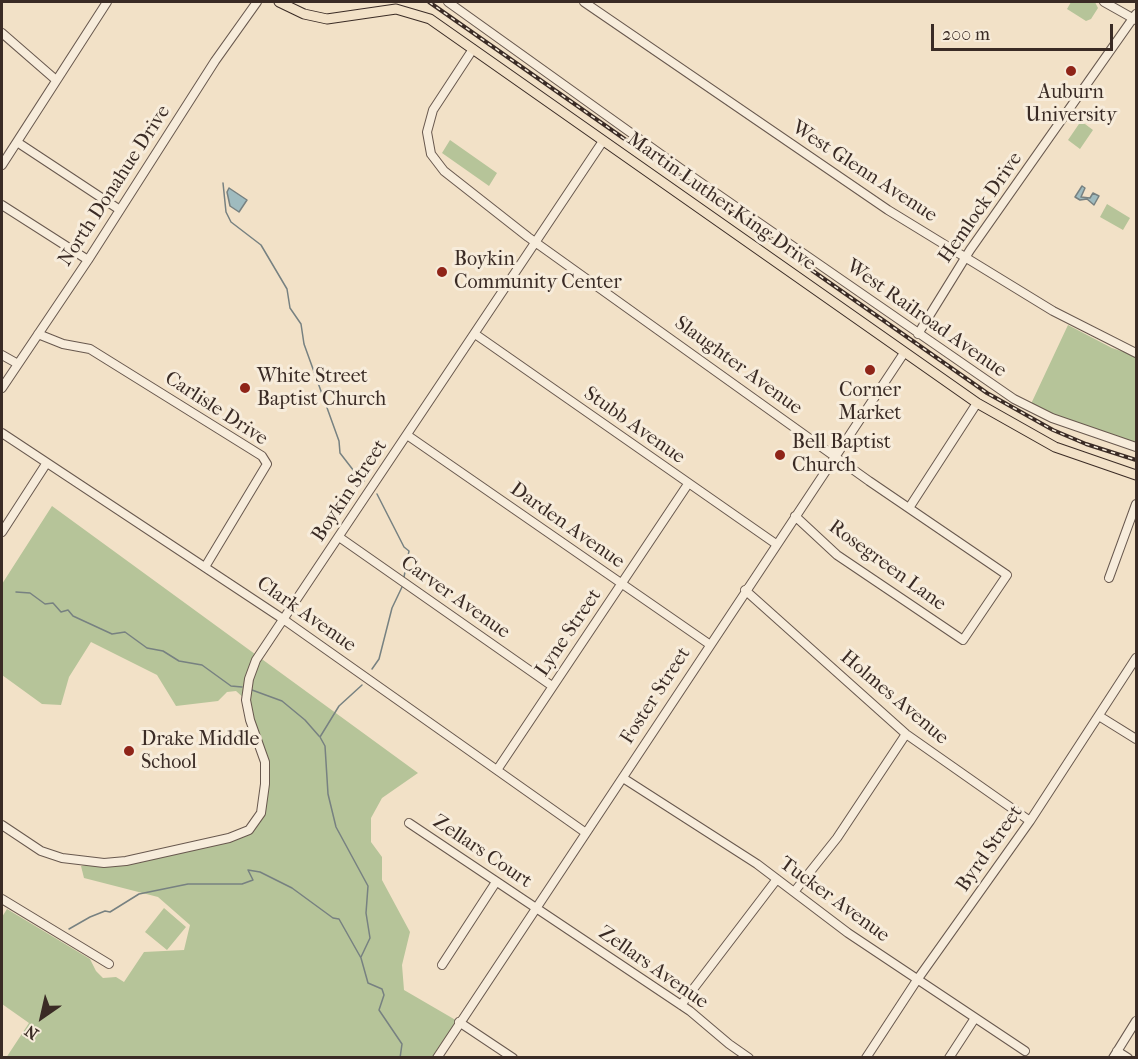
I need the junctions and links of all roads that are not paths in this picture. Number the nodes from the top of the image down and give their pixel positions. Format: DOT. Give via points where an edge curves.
graph roads {
  1 [pos="107,2"];
  2 [pos="257,2"];
  3 [pos="279,2"];
  4 [pos="448,2"];
  5 [pos="584,2"];
  6 [pos="1104,2"];
  7 [pos="1135,18"];
  8 [pos="2,33"];
  9 [pos="473,49"];
  10 [pos="56,80"];
  11 [pos="603,141"];
  12 [pos="17,142"];
  13 [pos="2,165"];
  14 [pos="2,205"];
  15 [pos="120,210"];
  16 [pos="534,241"];
  17 [pos="966,257"];
  18 [pos="88,260"];
  19 [pos="38,334"];
  20 [pos="475,334"];
  21 [pos="918,334"];
  22 [pos="904,353"];
  23 [pos="1137,353"];
  24 [pos="2,355"];
  25 [pos="18,364"];
  26 [pos="2,388"];
  27 [pos="977,403"];
  28 [pos="2,433"];
  29 [pos="407,435"];
  30 [pos="1137,447"];
  31 [pos="835,456"];
  32 [pos="46,464"];
  33 [pos="1137,475"];
  34 [pos="688,484"];
  35 [pos="1137,504"];
  36 [pos="909,508"];
  37 [pos="795,516"];
  38 [pos="2,532"];
  39 [pos="339,537"];
  40 [pos="776,544"];
  41 [pos="205,567"];
  42 [pos="1108,578"];
  43 [pos="621,584"];
  44 [pos="745,590"];
  45 [pos="283,619"];
  46 [pos="963,640"];
  47 [pos="709,644"];
  48 [pos="1137,658"];
  49 [pos="552,687"];
  50 [pos="1099,716"];
  51 [pos="906,734"];
  52 [pos="1137,739"];
  53 [pos="497,770"];
  54 [pos="623,778"];
  55 [pos="1030,821"];
  56 [pos="409,823"];
  57 [pos="2,825"];
  58 [pos="586,833"];
  59 [pos="777,879"];
  60 [pos="496,882"];
  61 [pos="794,892"];
  62 [pos="2,899"];
  63 [pos="536,908"];
  64 [pos="109,964"];
  65 [pos="442,965"];
  66 [pos="917,980"];
  67 [pos="681,1005"];
  68 [pos="975,1018"];
  69 [pos="1137,1021"];
  70 [pos="459,1022"];
  71 [pos="1025,1051"];
  72 [pos="1115,1054"];
  73 [pos="436,1058"];
  74 [pos="513,1058"];
  75 [pos="750,1058"];
  76 [pos="866,1058"];
  77 [pos="949,1058"];
  78 [pos="1128,1058"];
  1 -- 10 [label="street"];
  2 -- 15 [label="street, North Donahue Drive"];
  3 -- 9 [label="main road, Martin Luther King Drive" via="327,19 382,9 413,12"];
  4 -- 21 [label="street, West Railroad Avenue"];
  5 -- 17 [label="street, West Glenn Avenue" via="824,168"];
  6 -- 7 [label="street"];
  7 -- 17 [label="street, Hemlock Drive"];
  8 -- 10 [label="street"];
  9 -- 11 [label="main road, Martin Luther King Drive"];
  9 -- 16 [label="street, Slaughter Avenue" via="433,110 427,132 431,154 444,171"];
  10 -- 12 [label="street"];
  11 -- 16 [label="street, Boykin Street"];
  11 -- 22 [label="main road, Martin Luther King Drive"];
  12 -- 13 [label="street"];
  12 -- 15 [label="street"];
  14 -- 18 [label="street"];
  15 -- 18 [label="street, North Donahue Drive"];
  16 -- 20 [label="street, Boykin Street"];
  16 -- 31 [label="street, Slaughter Avenue"];
  17 -- 21 [label="street, Hemlock Drive"];
  17 -- 23 [label="street, West Glenn Avenue" via="1053,311"];
  18 -- 19 [label="street, North Donahue Drive"];
  19 -- 25 [label="street, North Donahue Drive"];
  19 -- 41 [label="street, Carlisle Drive" via="90,350 262,456 267,464"];
  20 -- 29 [label="street, Boykin Street"];
  20 -- 34 [label="street, Stubb Avenue"];
  21 -- 30 [label="street, West Railroad Avenue" via="1032,409"];
  22 -- 27 [label="main road, Martin Luther King Drive"];
  22 -- 31 [label="street, Foster Street"];
  24 -- 25 [label="street"];
  25 -- 26 [label="street, North Donahue Drive"];
  27 -- 33 [label="main road, Martin Luther King Drive" via="1055,447"];
  27 -- 36 [label="street"];
  28 -- 32 [label="street, Clark Avenue"];
  29 -- 39 [label="street, Boykin Street"];
  29 -- 43 [label="street, Darden Avenue"];
  31 -- 36 [label="street, Slaughter Avenue"];
  31 -- 37 [label="street, Foster Street"];
  32 -- 38 [label="street"];
  32 -- 41 [label="street, Clark Avenue"];
  34 -- 40 [label="street, Stubb Avenue"];
  34 -- 43 [label="street, Lyne Street"];
  35 -- 42 [label="street"];
  36 -- 46 [label="street, Slaughter Avenue" via="1007,575"];
  37 -- 40 [label="street, Foster Street"];
  37 -- 46 [label="street, Rosegreen Lane" via="837,555"];
  39 -- 45 [label="street, Boykin Street"];
  39 -- 49 [label="street, Carver Avenue"];
  40 -- 44 [label="street, Foster Street"];
  41 -- 45 [label="street, Clark Avenue"];
  43 -- 47 [label="street, Darden Avenue"];
  43 -- 49 [label="street, Lyne Street"];
  44 -- 47 [label="street, Foster Street"];
  44 -- 51 [label="street, Holmes Avenue"];
  45 -- 53 [label="street, Clark Avenue"];
  45 -- 57 [label="street, Boykin Street" via="256,660 249,679 246,700 265,762 266,784 261,813 249,830 220,840 104,863 41,851"];
  47 -- 54 [label="street, Foster Street"];
  48 -- 50 [label="street, Byrd Street"];
  49 -- 53 [label="street, Lyne Street"];
  50 -- 52 [label="street"];
  50 -- 55 [label="street, Byrd Street"];
  51 -- 55 [label="street, Holmes Avenue"];
  51 -- 61 [label="street" via="837,838"];
  53 -- 58 [label="street, Clark Avenue"];
  54 -- 58 [label="street, Foster Street"];
  54 -- 59 [label="street, Tucker Avenue"];
  55 -- 66 [label="street, Byrd Street"];
  56 -- 60 [label="street, Zellars Court"];
  58 -- 63 [label="street, Foster Street"];
  59 -- 61 [label="street, Tucker Avenue"];
  59 -- 67 [label="street"];
  60 -- 63 [label="street, Zellars Court"];
  60 -- 65 [label="street"];
  61 -- 66 [label="street, Tucker Avenue"];
  62 -- 64 [label="street"];
  63 -- 67 [label="street, Zellars Avenue"];
  63 -- 70 [label="street, Foster Street"];
  66 -- 68 [label="street, Tucker Avenue"];
  66 -- 76 [label="street, Byrd Street"];
  67 -- 75 [label="street, Zellars Avenue"];
  68 -- 71 [label="street, Tucker Avenue"];
  68 -- 77 [label="street"];
  69 -- 72 [label="street"];
  70 -- 73 [label="street, Foster Street"];
  70 -- 74 [label="street"];
  72 -- 78 [label="street"];
}
